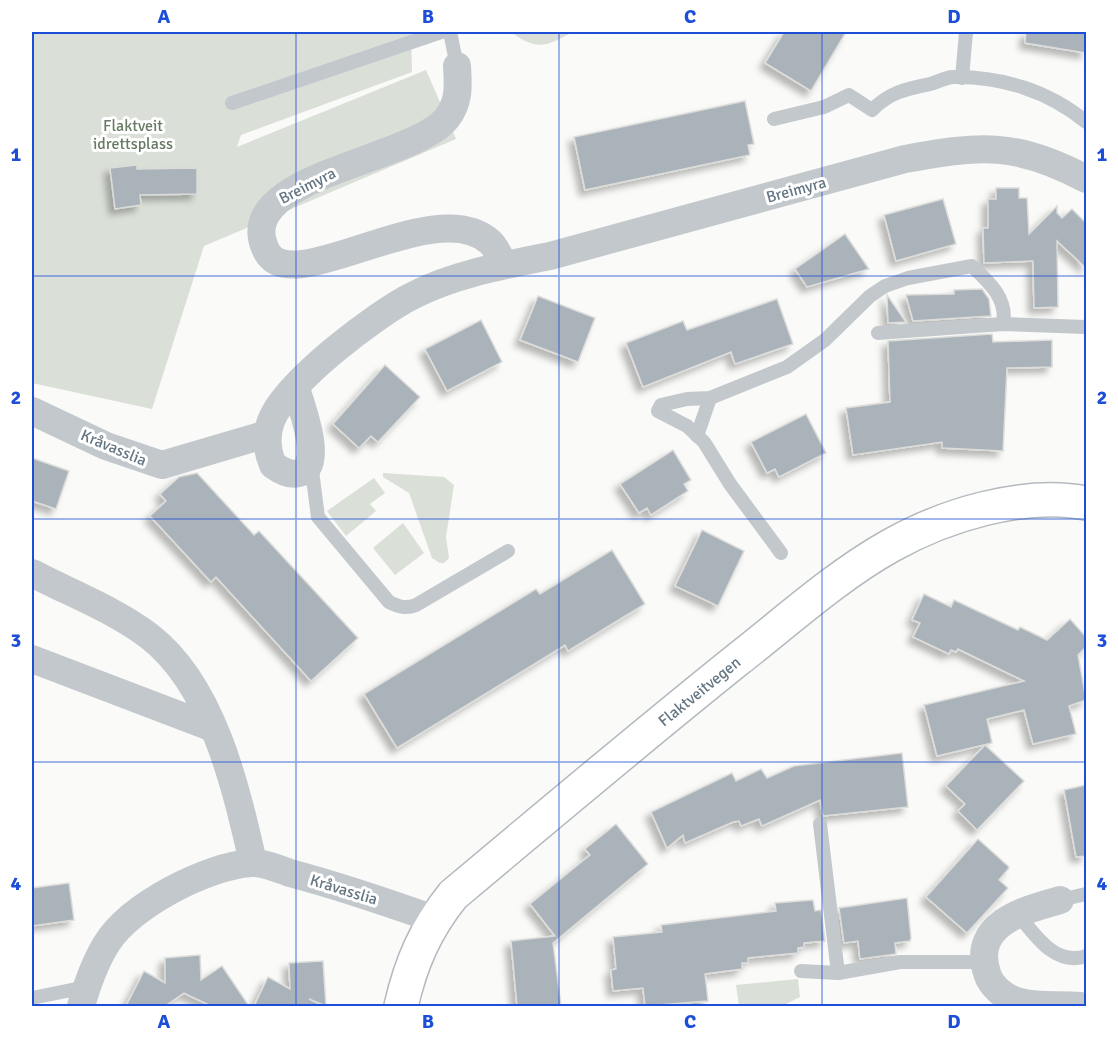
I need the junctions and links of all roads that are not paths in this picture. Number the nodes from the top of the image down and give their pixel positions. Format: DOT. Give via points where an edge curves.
graph roads {
  1 [pos="441,32"];
  2 [pos="450,32"];
  3 [pos="966,32"];
  4 [pos="457,66"];
  5 [pos="962,78"];
  6 [pos="232,103"];
  7 [pos="774,119"];
  8 [pos="1086,122"];
  9 [pos="1086,179"];
  10 [pos="504,265"];
  11 [pos="1002,324"];
  12 [pos="1086,327"];
  13 [pos="878,333"];
  14 [pos="296,388"];
  15 [pos="710,398"];
  16 [pos="32,411"];
  17 [pos="267,434"];
  18 [pos="697,436"];
  19 [pos="311,464"];
  20 [pos="1086,503"];
  21 [pos="508,551"];
  22 [pos="781,553"];
  23 [pos="32,573"];
  24 [pos="32,659"];
  25 [pos="213,728"];
  26 [pos="820,824"];
  27 [pos="253,862"];
  28 [pos="1073,897"];
  29 [pos="1017,914"];
  30 [pos="434,919"];
  31 [pos="1086,956"];
  32 [pos="983,962"];
  33 [pos="801,971"];
  34 [pos="838,973"];
  35 [pos="84,997"];
  36 [pos="32,998"];
  37 [pos="401,1006"];
  38 [pos="1080,1006"];
  1 -- 6 [label="lane"];
  2 -- 4 [label="lane"];
  3 -- 5 [label="lane"];
  4 -- 10 [label="street, Breimyra" via="458,97 447,118 428,135 400,149 313,179 272,203 260,236 268,255 282,264 300,266 442,227 468,230 490,242"];
  5 -- 7 [label="lane" via="950,77 892,93 872,110 849,95 824,107"];
  5 -- 8 [label="lane" via="1023,86 1068,107"];
  9 -- 10 [label="street, Breimyra" via="1039,156 1019,151 956,149"];
  10 -- 14 [label="street, Breimyra" via="414,294 370,321"];
  11 -- 12 [label="lane"];
  11 -- 13 [label="lane"];
  11 -- 15 [label="lane" via="1005,312 995,289 972,266 908,278 870,296 825,340 787,367"];
  14 -- 17 [label="street, Breimyra" via="276,410"];
  14 -- 19 [label="street" via="312,452"];
  15 -- 18 [label="lane"];
  15 -- 18 [label="lane" via="661,405 658,411 687,426"];
  16 -- 17 [label="street, Kråvasslia" via="106,446 162,465"];
  17 -- 19 [label="street" via="269,455 279,469 302,473"];
  18 -- 22 [label="lane"];
  19 -- 21 [label="lane" via="318,517 396,606 416,605"];
  20 -- 30 [label="main road, Flaktveitvegen" via="1065,499 999,505 962,514 890,546 813,598 624,751 453,895"];
  23 -- 25 [label="street" via="149,636 173,659"];
  24 -- 25 [label="street"];
  25 -- 27 [label="street" via="238,798"];
  26 -- 34 [label="lane"];
  27 -- 30 [label="street, Kråvasslia"];
  27 -- 35 [label="street, Kråvasslia" via="205,873 164,893 136,914 107,942"];
  28 -- 29 [label="street"];
  29 -- 31 [label="lane" via="1055,953 1072,959"];
  29 -- 32 [label="street" via="994,930"];
  30 -- 37 [label="main road, Flaktveitvegen" via="418,947"];
  32 -- 34 [label="lane" via="900,962"];
  32 -- 38 [label="street" via="1000,993 1020,1002"];
  33 -- 34 [label="lane"];
  35 -- 36 [label="lane"];
}
